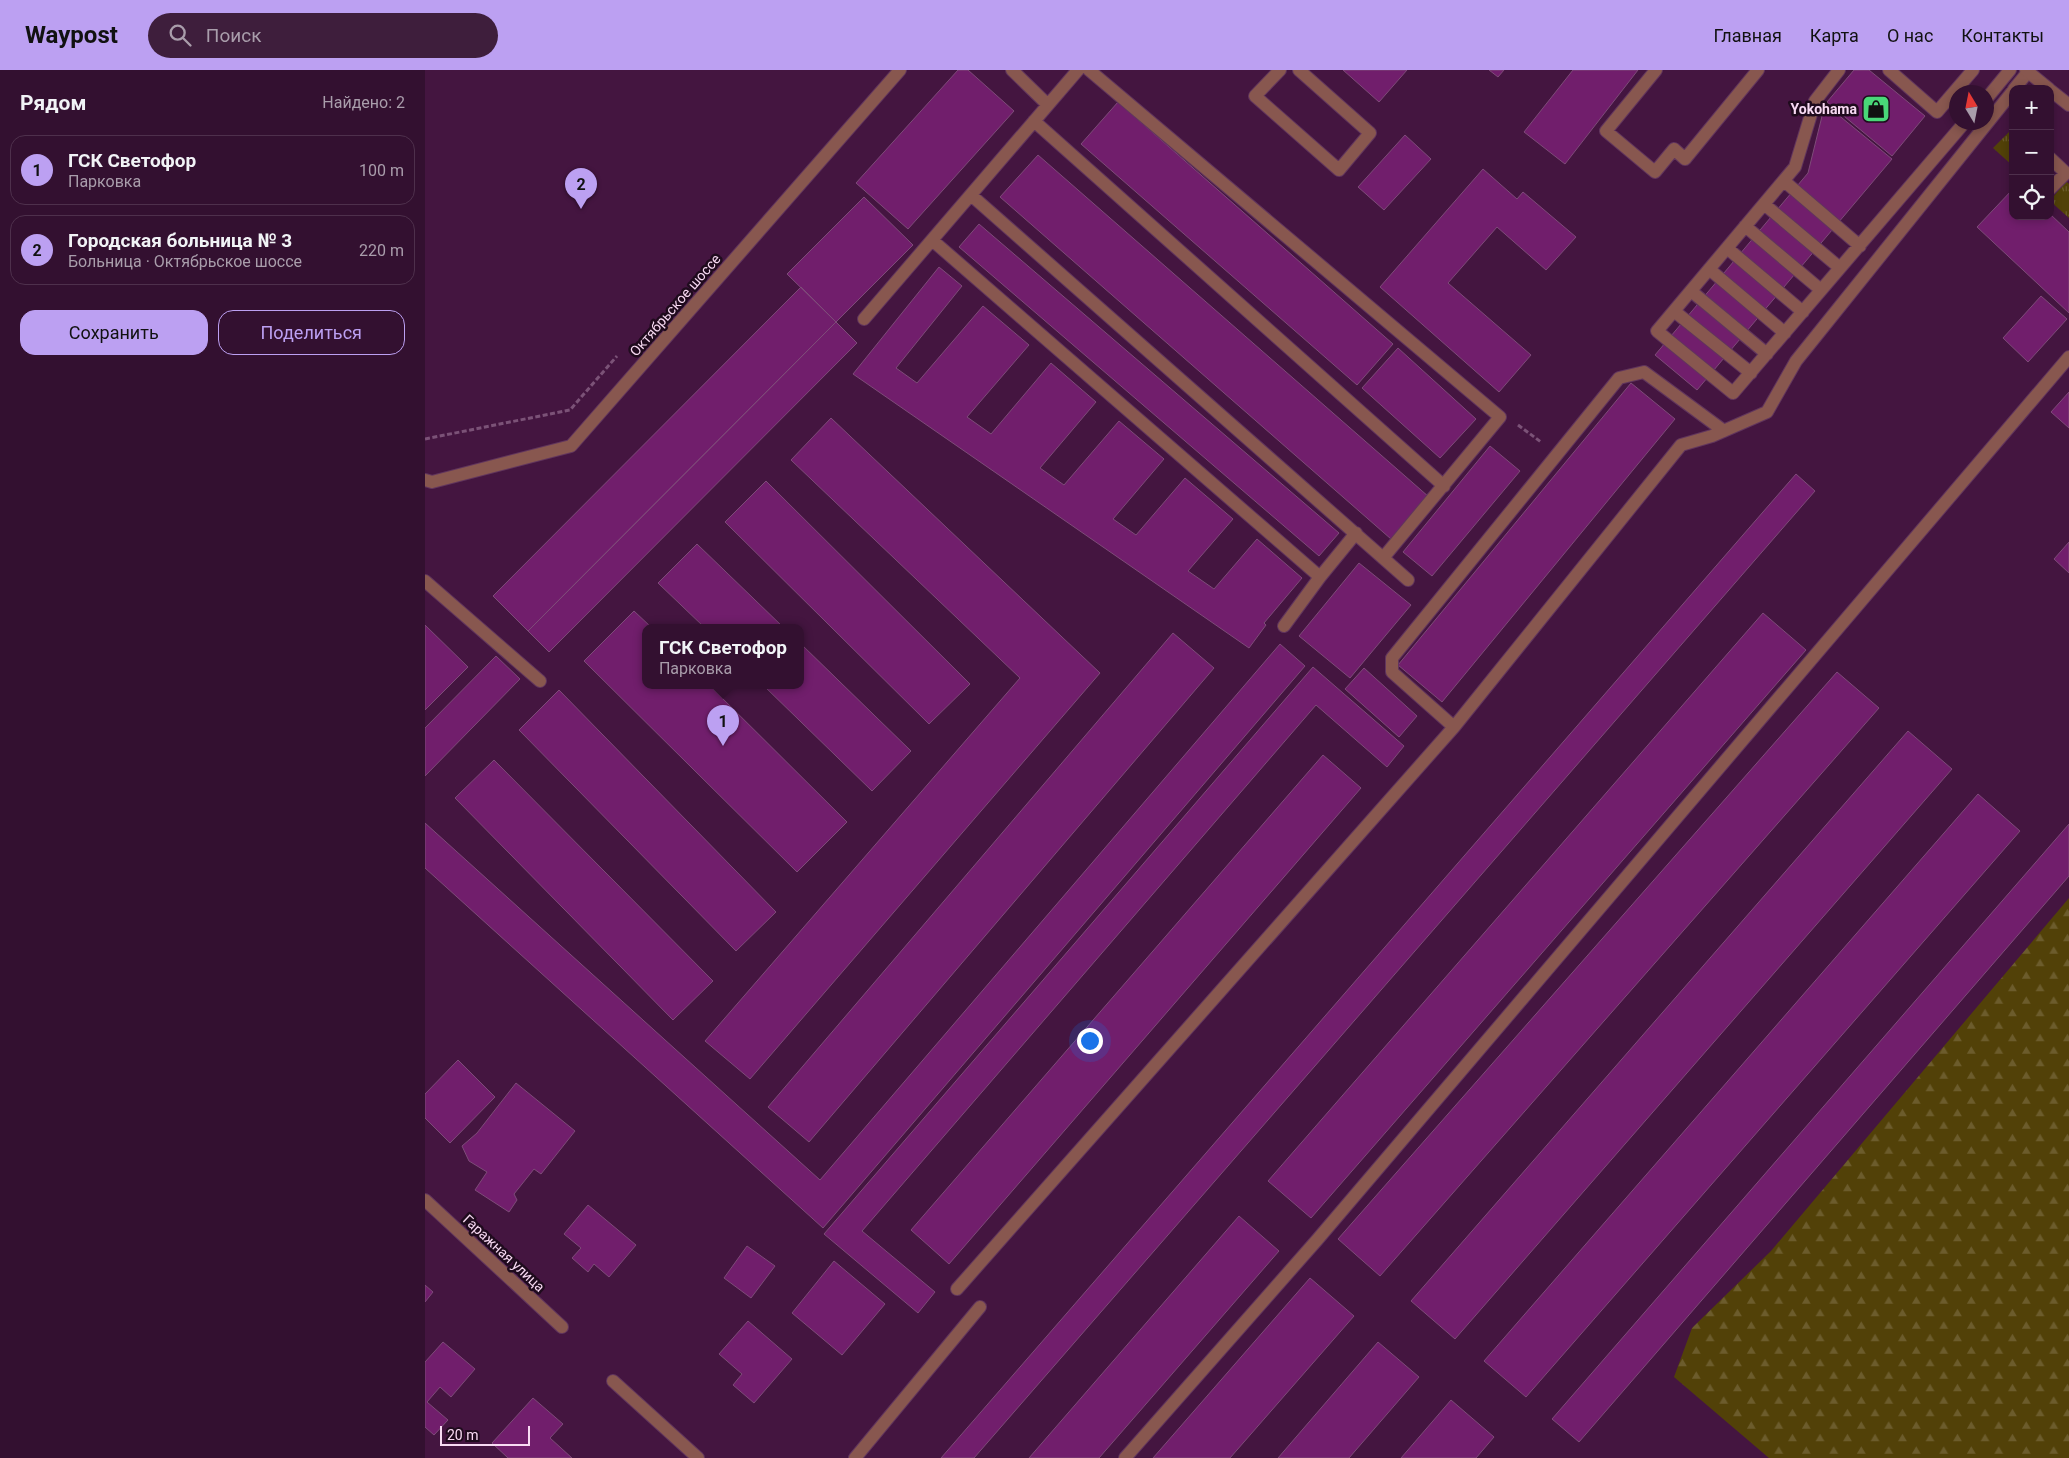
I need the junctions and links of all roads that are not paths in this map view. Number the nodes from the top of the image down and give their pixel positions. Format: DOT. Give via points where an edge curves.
graph roads {
  1 [pos="900,70"];
  2 [pos="1012,70"];
  3 [pos="1078,70"];
  4 [pos="1089,70"];
  5 [pos="1280,70"];
  6 [pos="1299,70"];
  7 [pos="1656,70"];
  8 [pos="1758,70"];
  9 [pos="1839,70"];
  10 [pos="1889,70"];
  11 [pos="1973,70"];
  12 [pos="2010,70"];
  13 [pos="2027,71"];
  14 [pos="2017,85"];
  15 [pos="2045,85"];
  16 [pos="1994,89"];
  17 [pos="2054,92"];
  18 [pos="2009,96"];
  19 [pos="1048,104"];
  20 [pos="2069,105"];
  21 [pos="1034,121"];
  22 [pos="1958,130"];
  23 [pos="2054,161"];
  24 [pos="2068,173"];
  25 [pos="1784,181"];
  26 [pos="2054,186"];
  27 [pos="971,195"];
  28 [pos="1764,204"];
  29 [pos="1745,226"];
  30 [pos="932,240"];
  31 [pos="1860,246"];
  32 [pos="1727,248"];
  33 [pos="1840,268"];
  34 [pos="1709,269"];
  35 [pos="1821,290"];
  36 [pos="1691,291"];
  37 [pos="1674,311"];
  38 [pos="1803,312"];
  39 [pos="864,319"];
  40 [pos="1785,333"];
  41 [pos="1767,354"];
  42 [pos="2069,358"];
  43 [pos="1751,373"];
  44 [pos="1724,431"];
  45 [pos="425,480"];
  46 [pos="1444,486"];
  47 [pos="1357,533"];
  48 [pos="1383,558"];
  49 [pos="1320,577"];
  50 [pos="1408,580"];
  51 [pos="425,581"];
  52 [pos="1284,626"];
  53 [pos="540,681"];
  54 [pos="1454,727"];
  55 [pos="425,1200"];
  56 [pos="957,1289"];
  57 [pos="980,1307"];
  58 [pos="562,1327"];
  59 [pos="613,1382"];
  60 [pos="698,1458"];
  61 [pos="855,1458"];
  62 [pos="1125,1458"];
  1 -- 45 [label="street, Октябрьское шоссе" via="571,446 432,482"];
  2 -- 19 [label="street"];
  3 -- 19 [label="street"];
  4 -- 46 [label="street" via="1500,417"];
  5 -- 6 [label="street" via="1255,96 1339,170 1370,133"];
  7 -- 8 [label="street" via="1605,131 1655,172 1674,149 1685,159"];
  9 -- 25 [label="street" via="1815,101 1795,167"];
  10 -- 11 [label="street" via="1937,112"];
  12 -- 16 [label="street"];
  13 -- 14 [label="street"];
  13 -- 15 [label="street"];
  17 -- 20 [label="street"];
  18 -- 44 [label="street" via="1796,361 1767,412"];
  19 -- 21 [label="street"];
  21 -- 27 [label="street"];
  21 -- 46 [label="street"];
  22 -- 31 [label="street"];
  23 -- 24 [label="street"];
  24 -- 26 [label="street"];
  25 -- 28 [label="street"];
  25 -- 31 [label="street"];
  27 -- 30 [label="street"];
  27 -- 47 [label="street"];
  28 -- 29 [label="street"];
  28 -- 33 [label="street"];
  29 -- 32 [label="street"];
  29 -- 35 [label="street"];
  30 -- 39 [label="street"];
  30 -- 49 [label="street"];
  31 -- 33 [label="street"];
  32 -- 34 [label="street"];
  32 -- 38 [label="street"];
  33 -- 35 [label="street"];
  34 -- 36 [label="street"];
  34 -- 40 [label="street"];
  35 -- 38 [label="street"];
  36 -- 37 [label="street"];
  36 -- 41 [label="street"];
  37 -- 43 [label="street"];
  37 -- 43 [label="street" via="1657,330 1733,393"];
  38 -- 40 [label="street"];
  40 -- 41 [label="street"];
  41 -- 43 [label="street"];
  42 -- 62 [label="street" via="1317,1240"];
  44 -- 54 [label="street" via="1681,445"];
  44 -- 54 [label="street" via="1644,372 1619,378 1393,658 1392,672"];
  46 -- 48 [label="street"];
  47 -- 48 [label="street"];
  47 -- 49 [label="street"];
  48 -- 50 [label="street"];
  49 -- 52 [label="street"];
  51 -- 53 [label="street"];
  54 -- 56 [label="street"];
  55 -- 58 [label="street, Гаражная улица"];
  57 -- 61 [label="street"];
  59 -- 60 [label="street"];
}
